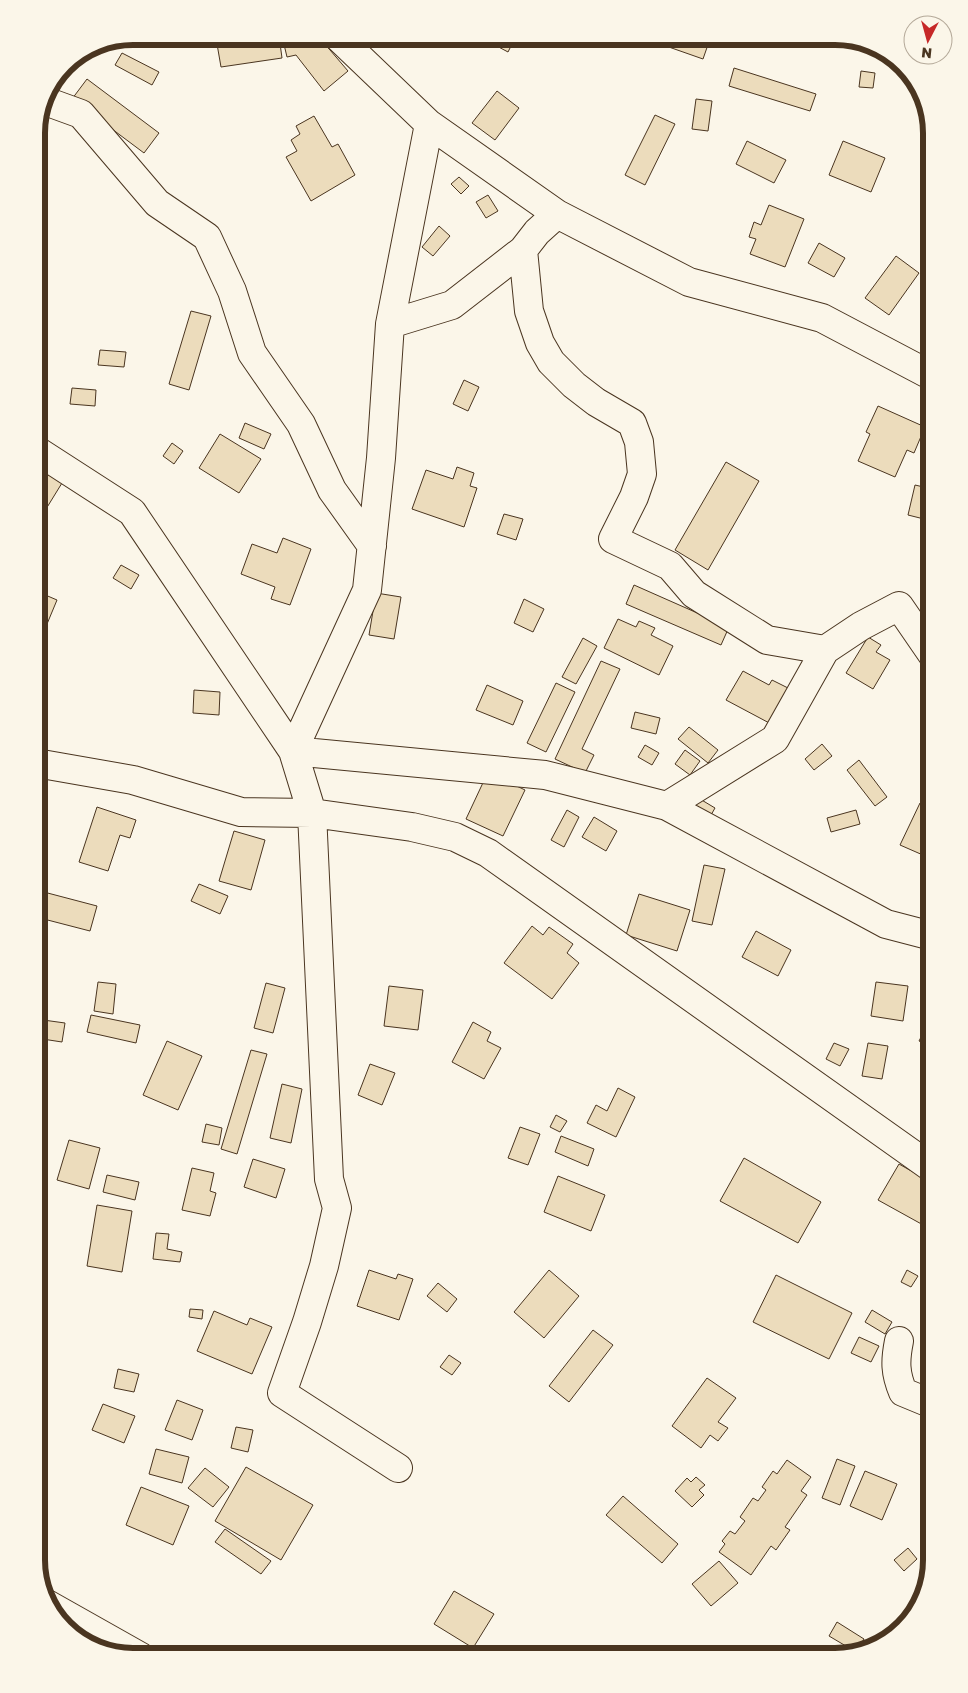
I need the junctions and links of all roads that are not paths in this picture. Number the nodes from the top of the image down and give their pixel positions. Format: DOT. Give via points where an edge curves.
graph roads {
  1 [pos="346,45"];
  2 [pos="51,103"];
  3 [pos="429,124"];
  4 [pos="557,214"];
  5 [pos="522,250"];
  6 [pos="390,324"];
  7 [pos="923,371"];
  8 [pos="45,456"];
  9 [pos="372,546"];
  10 [pos="923,641"];
  11 [pos="825,650"];
  12 [pos="293,751"];
  13 [pos="45,765"];
  14 [pos="667,806"];
  15 [pos="312,813"];
  16 [pos="923,934"];
  17 [pos="923,1162"];
  18 [pos="899,1341"];
  19 [pos="923,1400"];
  20 [pos="398,1468"];
  21 [pos="63,1613"];
  22 [pos="126,1648"];
  1 -- 3 [label="street"];
  2 -- 9 [label="street" via="80,114 157,203 207,236 232,291 252,353 301,424 332,490"];
  3 -- 4 [label="street"];
  3 -- 6 [label="street"];
  4 -- 5 [label="street"];
  4 -- 7 [label="street" via="689,282 822,318"];
  5 -- 6 [label="street" via="452,306"];
  5 -- 11 [label="street" via="529,311 540,343 551,362 596,402 632,423 639,442 642,474 613,540 670,566 694,594 767,640"];
  6 -- 9 [label="street"];
  8 -- 12 [label="street" via="132,512"];
  9 -- 12 [label="street" via="367,590"];
  10 -- 11 [label="street" via="898,606"];
  11 -- 14 [label="street" via="774,739"];
  12 -- 14 [label="street" via="545,775"];
  12 -- 15 [label="street"];
  13 -- 15 [label="street" via="133,780 241,812"];
  14 -- 16 [label="street" via="886,924"];
  15 -- 17 [label="street" via="412,827 455,837 488,853"];
  15 -- 20 [label="street" via="329,1179 338,1208 324,1266 282,1393"];
  18 -- 19 [label="street" via="896,1375 903,1392"];
  21 -- 22 [label="street"];
}
